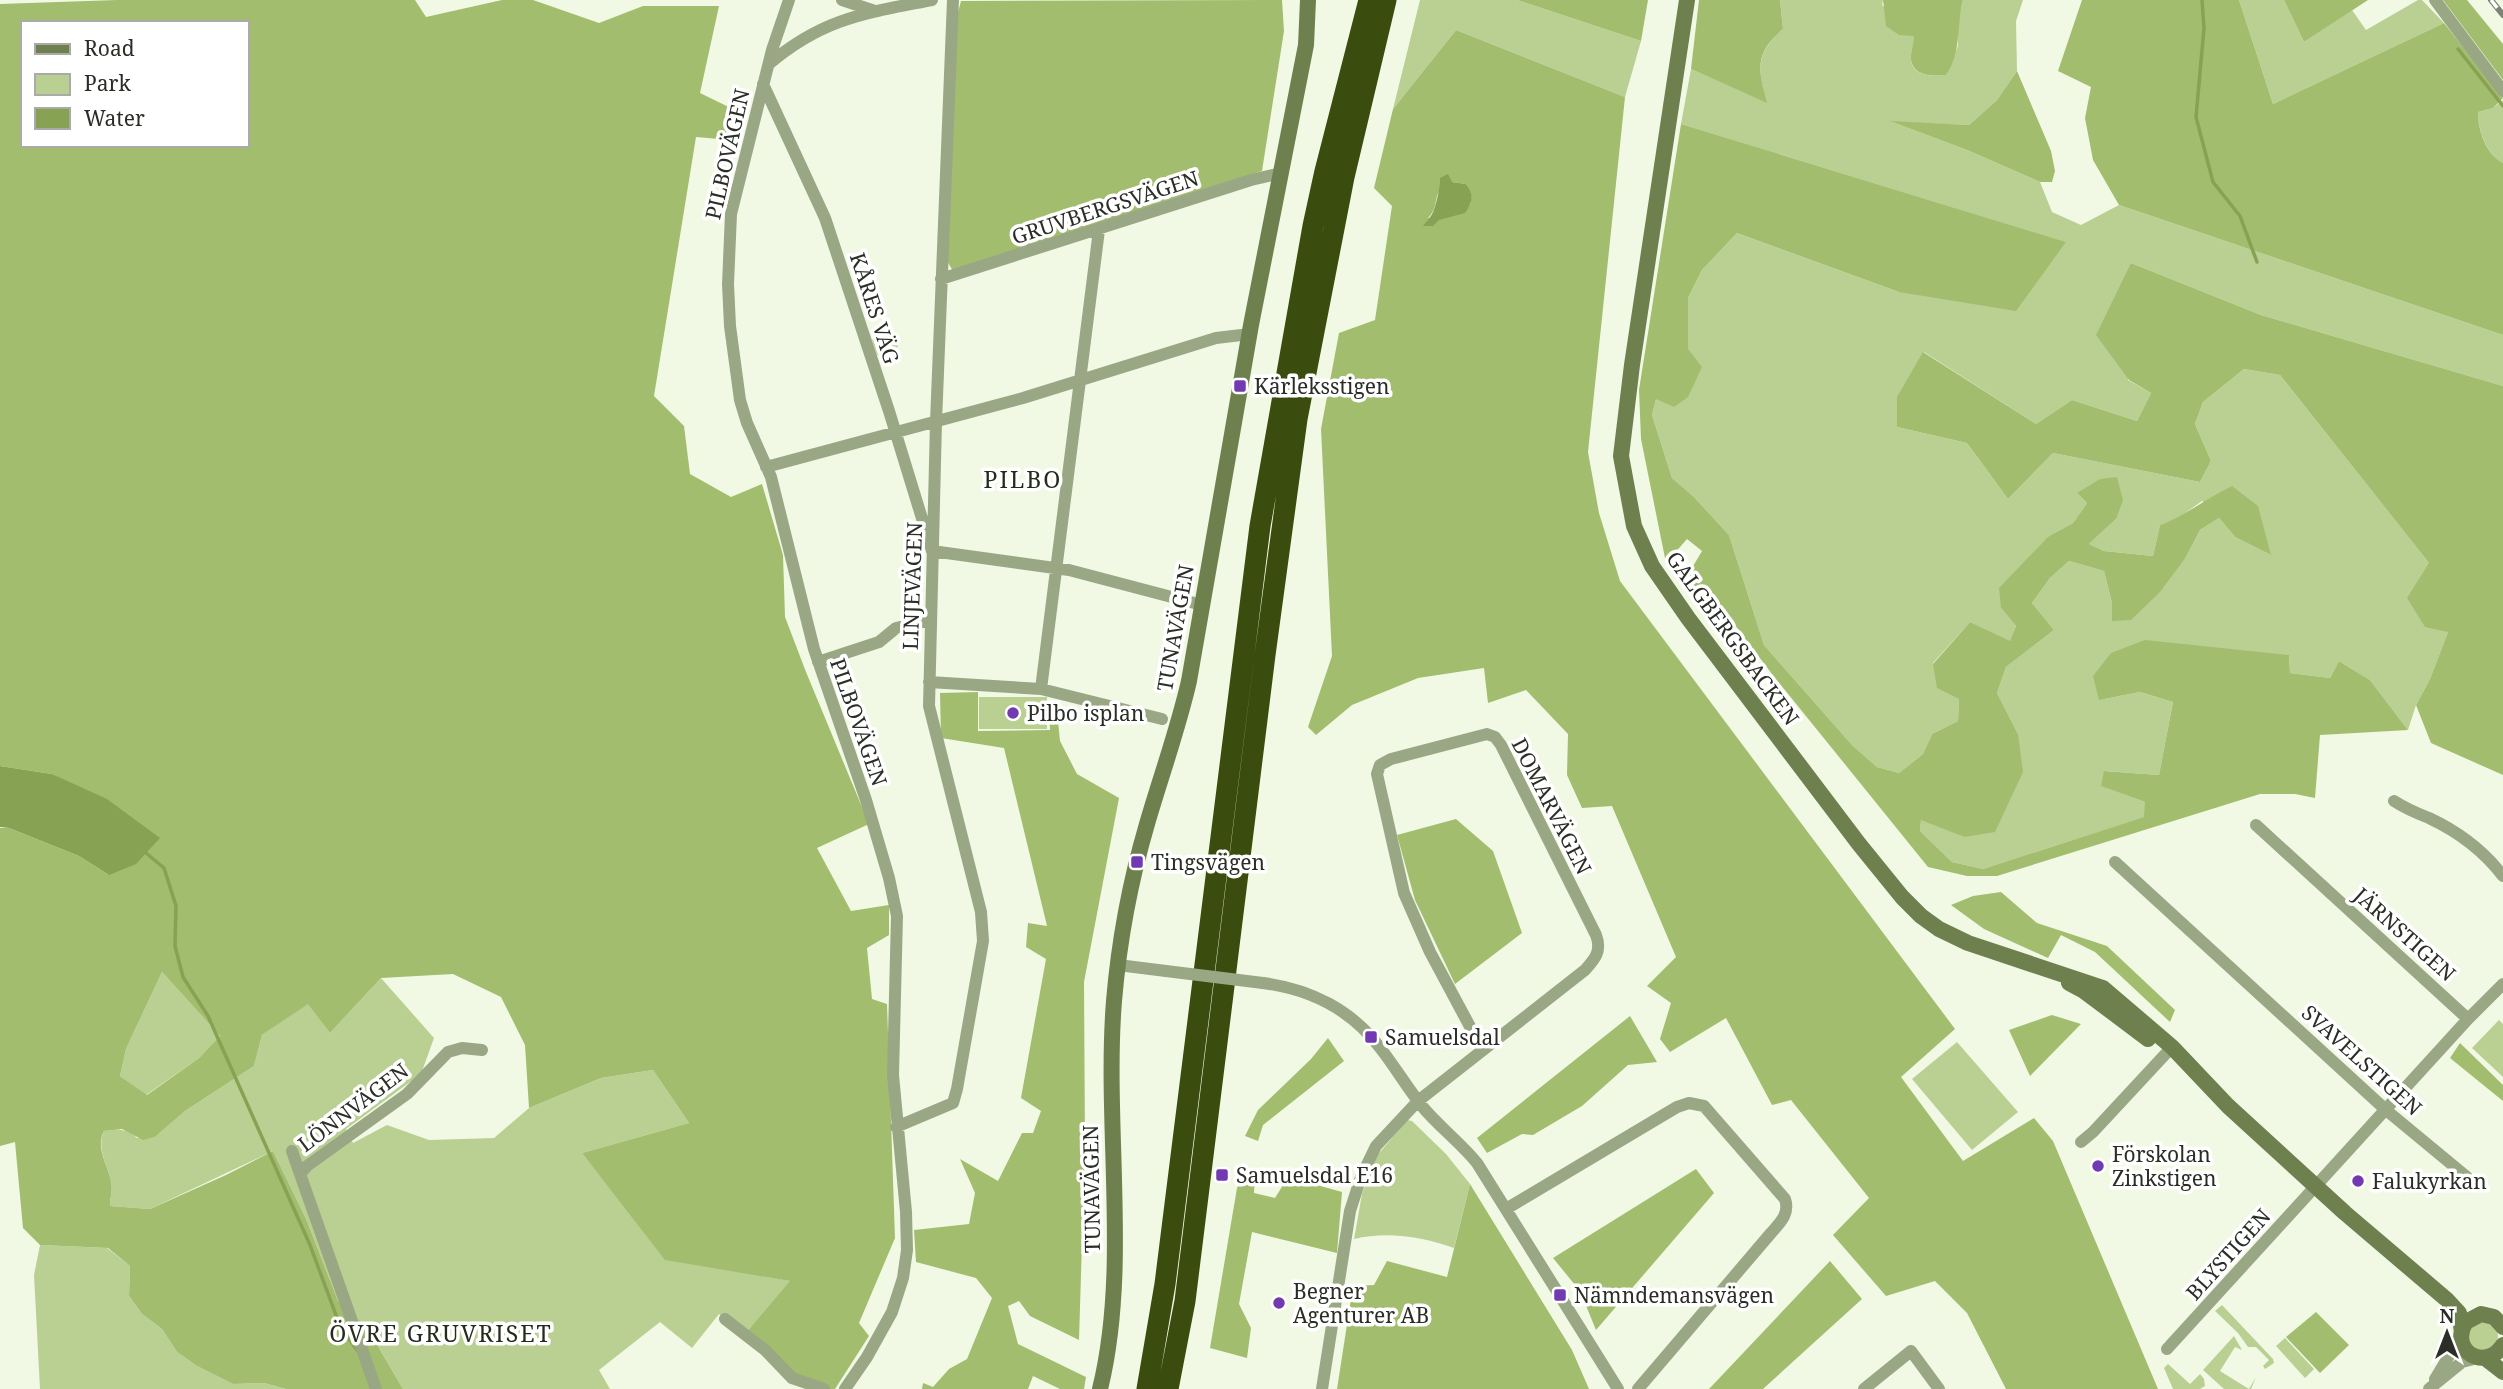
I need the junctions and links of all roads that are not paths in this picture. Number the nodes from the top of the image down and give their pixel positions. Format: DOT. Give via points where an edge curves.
graph roads {
  1 [pos="789,0"];
  2 [pos="842,0"];
  3 [pos="932,0"];
  4 [pos="953,0"];
  5 [pos="1308,0"];
  6 [pos="1369,0"];
  7 [pos="1386,0"];
  8 [pos="1687,0"];
  9 [pos="2435,0"];
  10 [pos="876,11"];
  11 [pos="769,64"];
  12 [pos="763,84"];
  13 [pos="2503,91"];
  14 [pos="1281,173"];
  15 [pos="1099,230"];
  16 [pos="941,279"];
  17 [pos="1250,334"];
  18 [pos="1081,380"];
  19 [pos="936,422"];
  20 [pos="895,432"];
  21 [pos="766,467"];
  22 [pos="932,551"];
  23 [pos="1056,569"];
  24 [pos="1202,605"];
  25 [pos="930,620"];
  26 [pos="818,662"];
  27 [pos="929,681"];
  28 [pos="1041,689"];
  29 [pos="1162,719"];
  30 [pos="2394,801"];
  31 [pos="2256,825"];
  32 [pos="2115,862"];
  33 [pos="2503,876"];
  34 [pos="1118,965"];
  35 [pos="2503,984"];
  36 [pos="2468,1018"];
  37 [pos="1482,1049"];
  38 [pos="482,1050"];
  39 [pos="2168,1051"];
  40 [pos="1418,1101"];
  41 [pos="2386,1110"];
  42 [pos="896,1127"];
  43 [pos="2081,1142"];
  44 [pos="292,1151"];
  45 [pos="300,1174"];
  46 [pos="2467,1177"];
  47 [pos="2317,1185"];
  48 [pos="1506,1209"];
  49 [pos="2446,1299"];
  50 [pos="2481,1314"];
  51 [pos="725,1319"];
  52 [pos="2503,1327"];
  53 [pos="2462,1337"];
  54 [pos="2502,1348"];
  55 [pos="2167,1349"];
  56 [pos="2481,1358"];
  57 [pos="2503,1372"];
  58 [pos="2431,1387"];
  59 [pos="847,1388"];
  60 [pos="376,1389"];
  61 [pos="824,1389"];
  62 [pos="1100,1389"];
  63 [pos="1147,1389"];
  64 [pos="1168,1389"];
  65 [pos="1322,1389"];
  66 [pos="1618,1389"];
  67 [pos="1638,1389"];
  68 [pos="1864,1389"];
  69 [pos="1939,1389"];
  1 -- 11 [label="street, PILBOVÄGEN"];
  2 -- 10 [label="street"];
  3 -- 10 [label="street, PILBOVÄGEN"];
  4 -- 16 [label="street, LINJEVÄGEN"];
  5 -- 14 [label="street, TUNAVÄGEN" via="1306,45"];
  6 -- 63 [label="highway" via="1319,199 1260,526 1165,1284"];
  7 -- 64 [label="highway" via="1343,177 1297,419 1185,1301"];
  8 -- 39 [label="street, GALGBERGSBACKEN" via="1621,456 1634,526 1652,566 1921,916 1968,943 2103,988"];
  9 -- 13 [label="street"];
  10 -- 11 [label="street, PILBOVÄGEN" via="831,23"];
  11 -- 12 [label="street, PILBOVÄGEN"];
  12 -- 20 [label="street, KÅRES VÄG" via="817,199"];
  12 -- 21 [label="street, PILBOVÄGEN" via="731,214 727,257 740,400"];
  14 -- 15 [label="street, GRUVBERGSVÄGEN"];
  14 -- 17 [label="street, TUNAVÄGEN"];
  15 -- 16 [label="street, GRUVBERGSVÄGEN"];
  15 -- 18 [label="street"];
  16 -- 19 [label="street, LINJEVÄGEN"];
  17 -- 18 [label="street" via="1216,338"];
  17 -- 24 [label="street, TUNAVÄGEN"];
  18 -- 19 [label="street"];
  18 -- 23 [label="street"];
  19 -- 20 [label="street"];
  19 -- 22 [label="street, LINJEVÄGEN"];
  20 -- 21 [label="street"];
  20 -- 22 [label="street, KÅRES VÄG"];
  21 -- 26 [label="street, PILBOVÄGEN" via="782,513"];
  22 -- 23 [label="street"];
  22 -- 25 [label="street, LINJEVÄGEN"];
  23 -- 24 [label="street"];
  23 -- 28 [label="street"];
  24 -- 34 [label="street, TUNAVÄGEN" via="1189,681 1139,853"];
  25 -- 26 [label="street" via="896,628 879,642"];
  25 -- 27 [label="street, LINJEVÄGEN"];
  26 -- 42 [label="street, PILBOVÄGEN" via="866,800 896,906 892,1044"];
  27 -- 28 [label="street"];
  27 -- 42 [label="street, LINJEVÄGEN" via="931,719 981,912 984,941 953,1103"];
  28 -- 29 [label="street"];
  30 -- 33 [label="street" via="2466,838"];
  31 -- 36 [label="street, JÄRNSTIGEN"];
  32 -- 41 [label="street, SVAVELSTIGEN"];
  34 -- 40 [label="street, bridge" via="1263,984 1304,992 1333,1005 1379,1046"];
  34 -- 62 [label="street, TUNAVÄGEN" via="1111,1070 1113,1289"];
  35 -- 36 [label="street, BLYSTIGEN"];
  36 -- 41 [label="street, BLYSTIGEN"];
  37 -- 37 [label="street, DOMARVÄGEN" via="1404,893 1377,774 1380,765 1391,759 1487,734 1501,746 1599,946 1594,961 1584,970"];
  37 -- 40 [label="street, DOMARVÄGEN"];
  38 -- 45 [label="street, LÖNNVÄGEN" via="447,1052 407,1094"];
  39 -- 43 [label="street"];
  39 -- 47 [label="street, GALGBERGSBACKEN"];
  40 -- 48 [label="street" via="1465,1147"];
  40 -- 65 [label="street, DOMARVÄGEN" via="1376,1146 1354,1195"];
  41 -- 46 [label="street, SVAVELSTIGEN"];
  41 -- 47 [label="street, BLYSTIGEN"];
  42 -- 59 [label="street, PILBOVÄGEN" via="906,1212 903,1278 885,1326"];
  44 -- 45 [label="street"];
  45 -- 60 [label="street, LÖNNVÄGEN"];
  47 -- 49 [label="street, GALGBERGSBACKEN"];
  47 -- 55 [label="street, BLYSTIGEN"];
  48 -- 66 [label="street"];
  48 -- 67 [label="street" via="1689,1103 1704,1106 1785,1199 1785,1216 1772,1234"];
  49 -- 50 [label="street"];
  49 -- 53 [label="street" via="2459,1313"];
  50 -- 52 [label="street" via="2494,1317"];
  50 -- 53 [label="street" via="2470,1318"];
  51 -- 61 [label="street" via="792,1378"];
  53 -- 56 [label="street" via="2466,1350"];
  53 -- 58 [label="street"];
  54 -- 56 [label="street"];
  56 -- 57 [label="street"];
  56 -- 58 [label="street" via="2462,1362"];
  68 -- 69 [label="street" via="1911,1351"];
}
